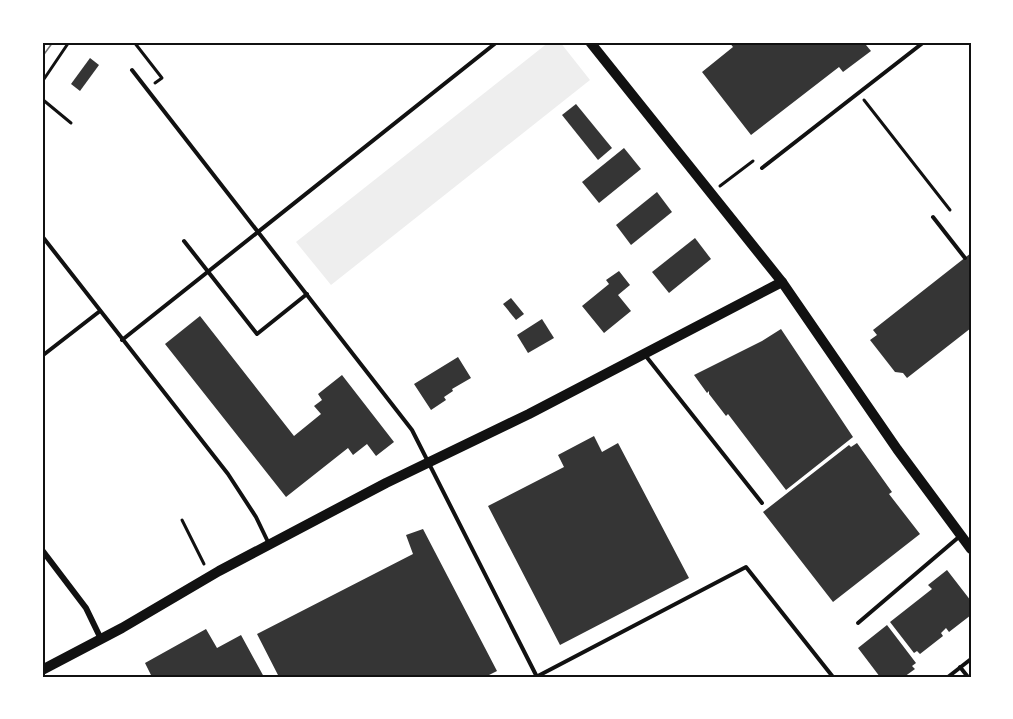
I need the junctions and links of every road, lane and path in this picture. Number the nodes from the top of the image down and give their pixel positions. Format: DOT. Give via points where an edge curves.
graph roads {
  1 [pos="69,42"];
  2 [pos="134,42"];
  3 [pos="497,42"];
  4 [pos="590,42"];
  5 [pos="924,42"];
  6 [pos="132,70"];
  7 [pos="42,82"];
  8 [pos="147,89"];
  9 [pos="859,93"];
  10 [pos="42,99"];
  11 [pos="71,123"];
  12 [pos="762,168"];
  13 [pos="950,210"];
  14 [pos="933,217"];
  15 [pos="258,232"];
  16 [pos="42,236"];
  17 [pos="184,241"];
  18 [pos="965,258"];
  19 [pos="209,272"];
  20 [pos="782,282"];
  21 [pos="307,294"];
  22 [pos="100,311"];
  23 [pos="122,340"];
  24 [pos="645,354"];
  25 [pos="42,356"];
  26 [pos="428,461"];
  27 [pos="762,503"];
  28 [pos="182,520"];
  29 [pos="960,536"];
  30 [pos="269,545"];
  31 [pos="971,549"];
  32 [pos="42,550"];
  33 [pos="210,576"];
  34 [pos="858,623"];
  35 [pos="101,639"];
  36 [pos="971,659"];
  37 [pos="960,668"];
  38 [pos="42,670"];
  39 [pos="536,677"];
  40 [pos="833,677"];
  41 [pos="948,677"];
  42 [pos="968,677"];
  1 -- 7 [label="path"];
  2 -- 8 [label="path" via="162,78"];
  3 -- 15 [label="lane"];
  4 -- 20 [label="street"];
  5 -- 9 [label="lane"];
  6 -- 8 [label="lane"];
  8 -- 15 [label="lane"];
  9 -- 12 [label="lane"];
  9 -- 13 [label="path"];
  10 -- 11 [label="path"];
  14 -- 18 [label="lane"];
  15 -- 19 [label="lane"];
  15 -- 21 [label="lane"];
  16 -- 22 [label="lane"];
  17 -- 19 [label="lane"];
  19 -- 21 [label="lane" via="257,334"];
  19 -- 23 [label="lane"];
  20 -- 24 [label="street"];
  20 -- 29 [label="street"];
  21 -- 26 [label="lane" via="412,430"];
  22 -- 23 [label="lane"];
  22 -- 25 [label="lane"];
  23 -- 30 [label="lane" via="228,474"];
  24 -- 26 [label="street"];
  24 -- 27 [label="lane"];
  26 -- 30 [label="street"];
  26 -- 39 [label="lane"];
  28 -- 33 [label="path"];
  29 -- 31 [label="street"];
  29 -- 34 [label="lane"];
  30 -- 33 [label="street"];
  32 -- 35 [label="street" via="86,608"];
  33 -- 35 [label="street"];
  35 -- 38 [label="street"];
  36 -- 37 [label="lane"];
  37 -- 41 [label="lane"];
  37 -- 42 [label="lane"];
  39 -- 40 [label="lane" via="746,567"];
}
